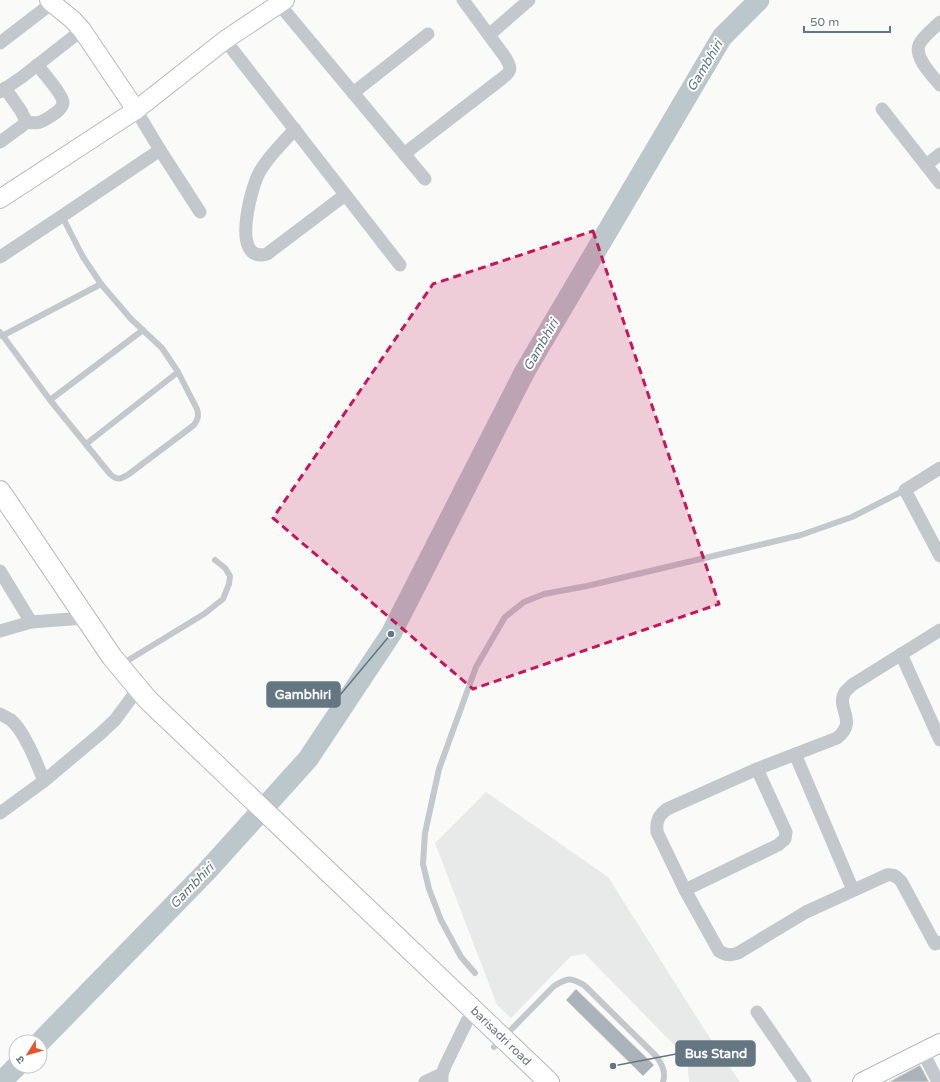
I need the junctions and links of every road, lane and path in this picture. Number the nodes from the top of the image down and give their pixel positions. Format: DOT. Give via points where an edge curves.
graph roads {
  1 [pos="69,0"];
  2 [pos="463,0"];
  3 [pos="529,0"];
  4 [pos="51,2"];
  5 [pos="282,2"];
  6 [pos="940,22"];
  7 [pos="78,25"];
  8 [pos="428,34"];
  9 [pos="489,35"];
  10 [pos="225,40"];
  11 [pos="0,43"];
  12 [pos="38,65"];
  13 [pos="940,85"];
  14 [pos="3,90"];
  15 [pos="353,93"];
  16 [pos="882,109"];
  17 [pos="136,110"];
  18 [pos="25,122"];
  19 [pos="295,129"];
  20 [pos="0,142"];
  21 [pos="160,150"];
  22 [pos="404,154"];
  23 [pos="940,154"];
  24 [pos="926,165"];
  25 [pos="425,179"];
  26 [pos="940,183"];
  27 [pos="345,195"];
  28 [pos="0,198"];
  29 [pos="200,212"];
  30 [pos="62,216"];
  31 [pos="0,257"];
  32 [pos="400,265"];
  33 [pos="101,284"];
  34 [pos="143,330"];
  35 [pos="1,334"];
  36 [pos="178,372"];
  37 [pos="50,400"];
  38 [pos="86,444"];
  39 [pos="940,468"];
  40 [pos="905,490"];
  41 [pos="0,491"];
  42 [pos="940,556"];
  43 [pos="215,560"];
  44 [pos="0,571"];
  45 [pos="85,618"];
  46 [pos="31,622"];
  47 [pos="940,630"];
  48 [pos="0,631"];
  49 [pos="901,654"];
  50 [pos="116,662"];
  51 [pos="132,697"];
  52 [pos="0,714"];
  53 [pos="940,740"];
  54 [pos="795,754"];
  55 [pos="757,769"];
  56 [pos="44,781"];
  57 [pos="0,813"];
  58 [pos="685,890"];
  59 [pos="854,890"];
  60 [pos="940,942"];
  61 [pos="475,974"];
  62 [pos="452,998"];
  63 [pos="757,1012"];
  64 [pos="467,1022"];
  65 [pos="499,1042"];
  66 [pos="940,1043"];
  67 [pos="923,1052"];
  68 [pos="442,1078"];
  69 [pos="425,1082"];
  70 [pos="533,1082"];
  71 [pos="549,1082"];
  72 [pos="663,1082"];
  73 [pos="805,1082"];
  74 [pos="862,1082"];
  75 [pos="938,1082"];
  1 -- 7 [label="main road"];
  2 -- 9 [label="street"];
  3 -- 9 [label="street"];
  4 -- 7 [label="main road"];
  4 -- 11 [label="street"];
  5 -- 10 [label="main road"];
  5 -- 15 [label="street"];
  6 -- 13 [label="street" via="921,41 918,51 922,63"];
  7 -- 12 [label="street"];
  7 -- 17 [label="main road"];
  8 -- 15 [label="street"];
  9 -- 22 [label="street" via="510,65 508,73"];
  10 -- 17 [label="main road"];
  10 -- 19 [label="street"];
  12 -- 14 [label="street"];
  12 -- 18 [label="street" via="63,102 58,111 46,120 35,124"];
  14 -- 18 [label="street" via="21,111"];
  15 -- 22 [label="street"];
  16 -- 24 [label="street"];
  17 -- 21 [label="street"];
  17 -- 28 [label="main road"];
  18 -- 20 [label="street"];
  19 -- 27 [label="street"];
  19 -- 27 [label="street" via="267,161 254,186 246,231 248,247 252,253 260,256 267,254"];
  21 -- 29 [label="street"];
  21 -- 30 [label="street"];
  22 -- 25 [label="street"];
  23 -- 24 [label="street"];
  24 -- 26 [label="street"];
  27 -- 32 [label="street"];
  30 -- 31 [label="street"];
  30 -- 33 [label="lane" via="83,257"];
  33 -- 34 [label="lane"];
  33 -- 35 [label="lane"];
  34 -- 36 [label="lane" via="162,348"];
  34 -- 37 [label="lane"];
  35 -- 37 [label="lane"];
  36 -- 38 [label="lane"];
  36 -- 38 [label="lane" via="199,415 194,425 119,479 110,474"];
  37 -- 38 [label="lane"];
  39 -- 40 [label="street"];
  40 -- 42 [label="street"];
  40 -- 61 [label="lane" via="852,517 801,535 544,594 524,602 505,617 476,667 439,769 425,833 423,864 429,888 441,920 461,957"];
  41 -- 45 [label="main road"];
  43 -- 50 [label="lane" via="230,576 222,599 204,614"];
  44 -- 46 [label="street"];
  45 -- 46 [label="street"];
  45 -- 50 [label="main road"];
  46 -- 48 [label="street"];
  47 -- 49 [label="street"];
  49 -- 53 [label="street"];
  49 -- 54 [label="street" via="845,692 843,705 847,718 842,734"];
  50 -- 51 [label="main road" via="112,666 114,671"];
  50 -- 62 [label="main road" via="148,700"];
  51 -- 56 [label="street" via="115,720"];
  51 -- 62 [label="main road"];
  52 -- 56 [label="street" via="17,727"];
  54 -- 55 [label="street"];
  54 -- 59 [label="street"];
  55 -- 58 [label="street" via="783,824 785,839 778,845"];
  55 -- 58 [label="street" via="667,809 660,815 656,823 656,832"];
  56 -- 57 [label="street"];
  58 -- 59 [label="street" via="719,951 731,955 806,912"];
  59 -- 60 [label="street" via="886,875 897,876 935,944"];
  62 -- 64 [label="main road, barisadri road"];
  62 -- 65 [label="main road, barisadri road"];
  63 -- 73 [label="street"];
  64 -- 65 [label="main road, barisadri road"];
  64 -- 68 [label="street"];
  65 -- 70 [label="main road, barisadri road"];
  65 -- 71 [label="main road, barisadri road"];
  65 -- 72 [label="lane" via="554,986 565,980 575,980 584,985 657,1057 663,1066"];
  66 -- 67 [label="main road"];
  67 -- 74 [label="main road"];
  67 -- 75 [label="street"];
  68 -- 69 [label="street"];
}
